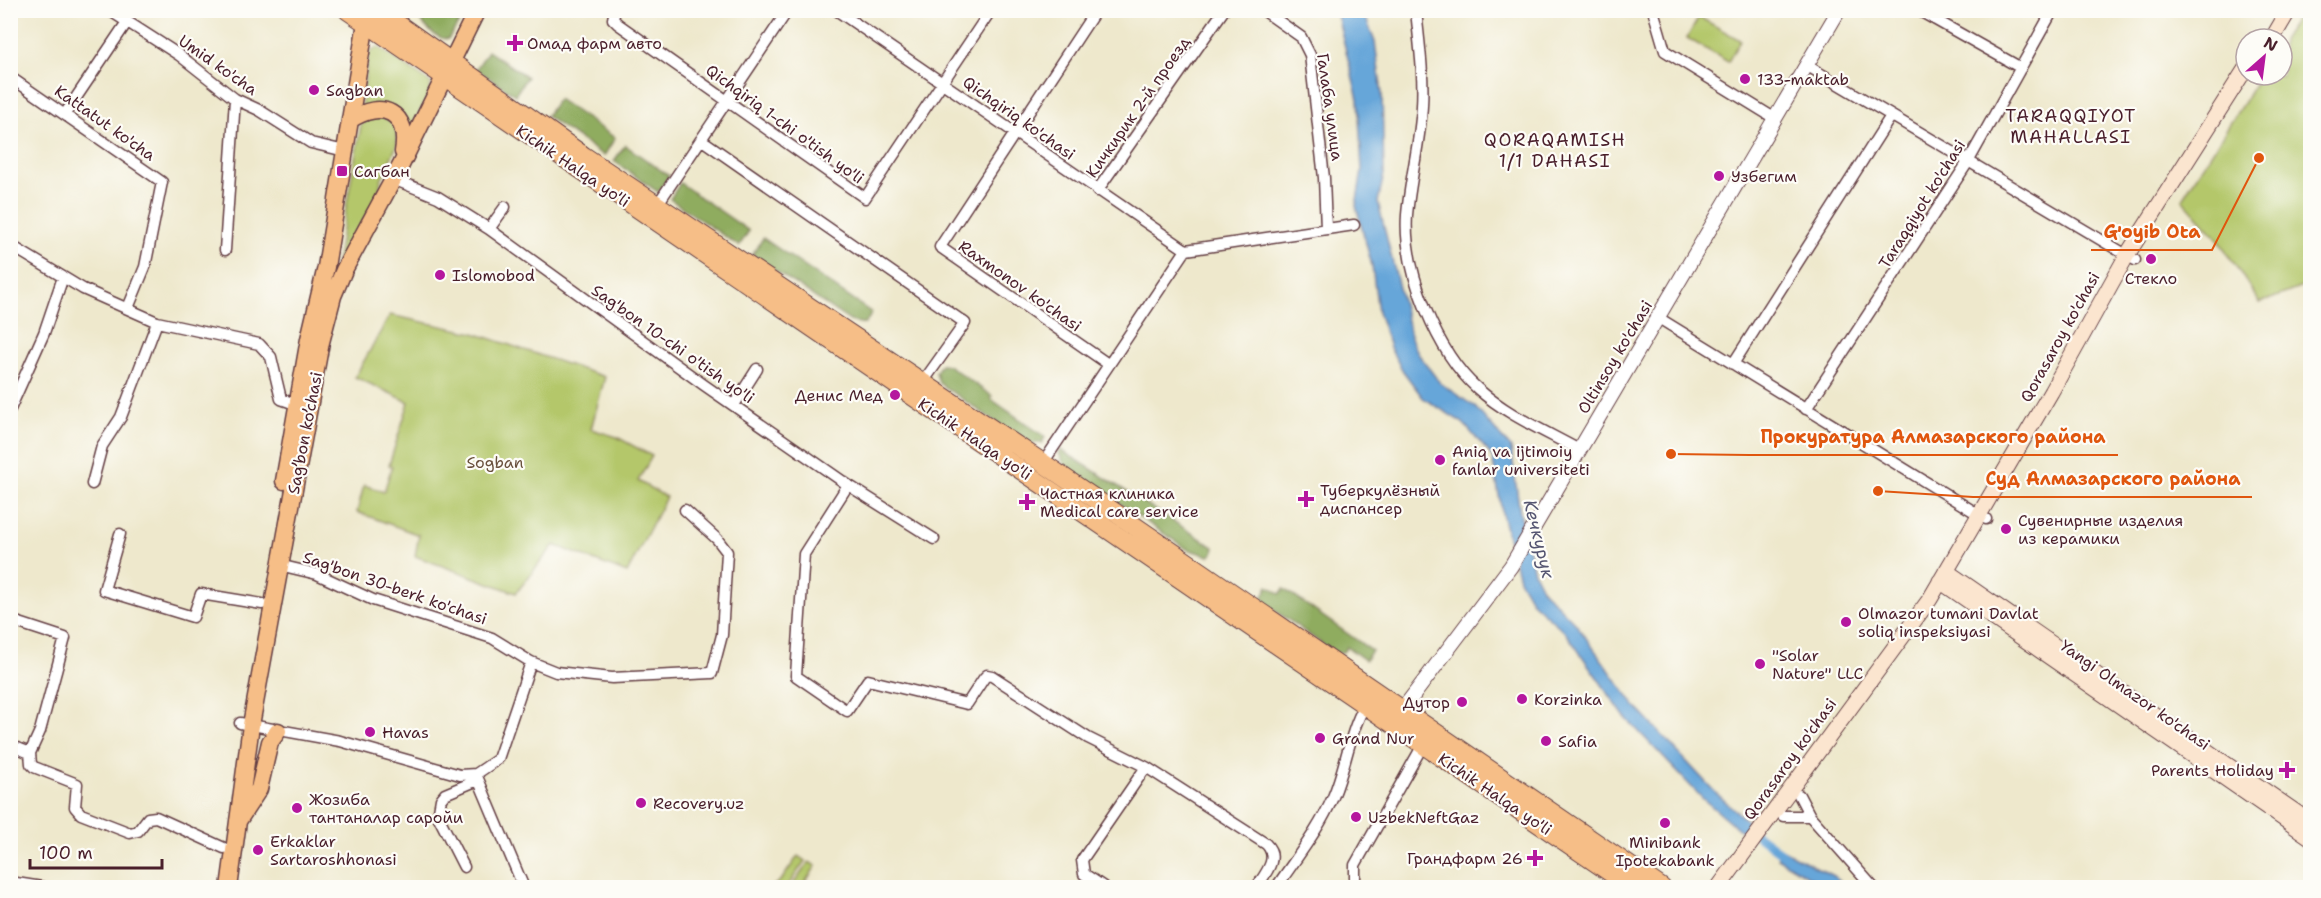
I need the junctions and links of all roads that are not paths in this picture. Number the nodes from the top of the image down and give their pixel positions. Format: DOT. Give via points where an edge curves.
graph roads {
  1 [pos="109,10"];
  2 [pos="347,10"];
  3 [pos="378,10"];
  4 [pos="477,10"];
  5 [pos="615,10"];
  6 [pos="788,10"];
  7 [pos="836,10"];
  8 [pos="991,10"];
  9 [pos="1096,10"];
  10 [pos="1224,10"];
  11 [pos="1263,10"];
  12 [pos="1416,10"];
  13 [pos="1653,10"];
  14 [pos="1839,10"];
  15 [pos="1918,10"];
  16 [pos="2053,10"];
  17 [pos="2280,10"];
  18 [pos="2289,10"];
  19 [pos="367,18"];
  20 [pos="127,22"];
  21 [pos="2270,27"];
  22 [pos="2279,27"];
  23 [pos="1806,65"];
  24 [pos="2021,68"];
  25 [pos="447,70"];
  26 [pos="10,77"];
  27 [pos="942,83"];
  28 [pos="2234,87"];
  29 [pos="2242,87"];
  30 [pos="236,99"];
  31 [pos="727,100"];
  32 [pos="65,114"];
  33 [pos="1891,116"];
  34 [pos="1774,118"];
  35 [pos="350,120"];
  36 [pos="1016,133"];
  37 [pos="702,140"];
  38 [pos="345,151"];
  39 [pos="580,161"];
  40 [pos="1968,162"];
  41 [pos="397,172"];
  42 [pos="1097,191"];
  43 [pos="657,204"];
  44 [pos="505,207"];
  45 [pos="1354,225"];
  46 [pos="1326,229"];
  47 [pos="489,230"];
  48 [pos="10,245"];
  49 [pos="225,250"];
  50 [pos="1185,250"];
  51 [pos="2131,257"];
  52 [pos="744,273"];
  53 [pos="63,277"];
  54 [pos="129,308"];
  55 [pos="1657,317"];
  56 [pos="157,322"];
  57 [pos="1108,364"];
  58 [pos="1733,364"];
  59 [pos="757,369"];
  60 [pos="923,382"];
  61 [pos="734,405"];
  62 [pos="304,406"];
  63 [pos="10,409"];
  64 [pos="1806,409"];
  65 [pos="1579,450"];
  66 [pos="1043,463"];
  67 [pos="92,484"];
  68 [pos="848,485"];
  69 [pos="685,510"];
  70 [pos="1983,516"];
  71 [pos="120,534"];
  72 [pos="934,539"];
  73 [pos="1157,540"];
  74 [pos="1146,556"];
  75 [pos="279,565"];
  76 [pos="1947,579"];
  77 [pos="262,604"];
  78 [pos="10,620"];
  79 [pos="531,662"];
  80 [pos="1365,705"];
  81 [pos="1403,709"];
  82 [pos="245,724"];
  83 [pos="278,731"];
  84 [pos="1423,745"];
  85 [pos="10,746"];
  86 [pos="30,753"];
  87 [pos="1146,767"];
  88 [pos="477,777"];
  89 [pos="1505,790"];
  90 [pos="1799,795"];
  91 [pos="1783,816"];
  92 [pos="1810,816"];
  93 [pos="237,822"];
  94 [pos="2310,822"];
  95 [pos="1766,832"];
  96 [pos="2310,837"];
  97 [pos="1756,845"];
  98 [pos="224,848"];
  99 [pos="464,867"];
  100 [pos="10,882"];
  101 [pos="48,888"];
  102 [pos="219,888"];
  103 [pos="230,888"];
  104 [pos="524,888"];
  105 [pos="1106,888"];
  106 [pos="1256,888"];
  107 [pos="1276,888"];
  108 [pos="1355,888"];
  109 [pos="1633,888"];
  110 [pos="1662,888"];
  111 [pos="1718,888"];
  112 [pos="1730,888"];
  113 [pos="1874,888"];
  1 -- 20 [label="street, Umid ko'cha"];
  2 -- 19 [label="highway, Kichik Halqa yo'li"];
  3 -- 25 [label="highway, Kichik Halqa yo'li"];
  4 -- 25 [label="main road, Sag’bon ko’chasi"];
  5 -- 31 [label="street, Qichqiriq 1-chi o'tish yo'li" via="613,19 618,24"];
  6 -- 31 [label="street"];
  7 -- 27 [label="street, Qichqiriq ko'chasi"];
  8 -- 27 [label="street"];
  9 -- 36 [label="street"];
  10 -- 42 [label="street, Кичкирик 2-й проезд"];
  11 -- 46 [label="street, Галаба улица" via="1301,37 1311,55"];
  12 -- 65 [label="street" via="1422,107 1407,227 1415,272 1429,314 1451,358 1479,390 1507,411"];
  13 -- 34 [label="street" via="1665,51"];
  14 -- 23 [label="street, Oltinsoy ko'chasi"];
  15 -- 24 [label="street"];
  16 -- 24 [label="street, Taraqqiyot ko'chasi"];
  17 -- 21 [label="main road"];
  18 -- 22 [label="main road"];
  19 -- 25 [label="highway, Kichik Halqa yo'li"];
  19 -- 35 [label="main road, Sag’bon ko’chasi"];
  20 -- 30 [label="street, Umid ko'cha" via="179,55"];
  20 -- 32 [label="street"];
  23 -- 33 [label="street"];
  23 -- 34 [label="street, Oltinsoy ko'chasi"];
  24 -- 40 [label="street, Taraqqiyot ko'chasi"];
  25 -- 39 [label="highway, Kichik Halqa yo'li"];
  25 -- 41 [label="main road, Sag’bon ko’chasi"];
  26 -- 32 [label="street, Kattatut ko'cha"];
  27 -- 31 [label="street, Qichqiriq 1-chi o'tish yo'li" via="865,198"];
  27 -- 36 [label="street, Qichqiriq ko'chasi"];
  28 -- 51 [label="main road, Qorasaroy ko'chasi"];
  29 -- 51 [label="main road, Qorasaroy ko'chasi"];
  30 -- 38 [label="street, Umid ko'cha" via="311,143"];
  30 -- 49 [label="street"];
  31 -- 37 [label="street"];
  32 -- 54 [label="street, Kattatut ko'cha" via="162,182 145,267"];
  33 -- 40 [label="street"];
  33 -- 58 [label="street"];
  34 -- 55 [label="street, Oltinsoy ko'chasi"];
  35 -- 38 [label="main road, Sag’bon ko’chasi"];
  35 -- 41 [label="main road" via="365,111 379,109 398,118 405,139"];
  36 -- 42 [label="street, Qichqiriq ko'chasi"];
  36 -- 57 [label="street, Raxmonov ko'chasi" via="940,247"];
  37 -- 43 [label="street"];
  37 -- 60 [label="street" via="965,322"];
  38 -- 62 [label="main road, Sag’bon ko’chasi"];
  39 -- 43 [label="highway, Kichik Halqa yo'li"];
  39 -- 52 [label="highway, Kichik Halqa yo'li"];
  40 -- 51 [label="street"];
  40 -- 64 [label="street, Taraqqiyot ko'chasi"];
  41 -- 47 [label="street, Sag'bon 10-chi o'tish yo'li"];
  41 -- 62 [label="main road, Sag’bon ko’chasi" via="338,283"];
  42 -- 50 [label="street, Qichqiriq ko'chasi"];
  43 -- 52 [label="highway, Kichik Halqa yo'li"];
  44 -- 47 [label="street"];
  45 -- 46 [label="street"];
  46 -- 50 [label="street"];
  47 -- 61 [label="street, Sag'bon 10-chi o'tish yo'li"];
  48 -- 53 [label="street"];
  50 -- 57 [label="street"];
  51 -- 70 [label="main road, Qorasaroy ko'chasi"];
  52 -- 60 [label="highway, Kichik Halqa yo'li"];
  52 -- 74 [label="highway, Kichik Halqa yo'li"];
  53 -- 54 [label="street"];
  53 -- 63 [label="street" via="44,333"];
  54 -- 56 [label="street"];
  55 -- 58 [label="street"];
  55 -- 65 [label="street, Oltinsoy ko'chasi"];
  56 -- 62 [label="street" via="263,346 271,357 281,399"];
  56 -- 67 [label="street" via="121,417 102,446"];
  57 -- 66 [label="street"];
  58 -- 64 [label="street"];
  59 -- 61 [label="street"];
  60 -- 66 [label="highway, Kichik Halqa yo'li"];
  61 -- 68 [label="street, Sag'bon 10-chi o'tish yo'li"];
  62 -- 75 [label="main road, Sag’bon ko’chasi"];
  62 -- 77 [label="main road, Sag’bon ko’chasi"];
  64 -- 70 [label="street"];
  65 -- 81 [label="street, Oltinsoy ko'chasi" via="1511,566"];
  66 -- 73 [label="highway, Kichik Halqa yo'li"];
  68 -- 72 [label="street, Sag'bon 10-chi o'tish yo'li"];
  68 -- 87 [label="street" via="804,554 796,676 847,711 868,680 968,704 984,678 992,676 1088,738"];
  69 -- 79 [label="street, Sag'bon 30-berk ko'chasi" via="727,552 722,634 712,673 612,678 556,672"];
  70 -- 76 [label="main road, Qorasaroy ko'chasi"];
  71 -- 77 [label="street" via="104,590 193,617 201,594"];
  73 -- 74 [label="highway"];
  73 -- 81 [label="highway, Kichik Halqa yo'li"];
  74 -- 80 [label="highway, Kichik Halqa yo'li"];
  75 -- 79 [label="street, Sag'bon 30-berk ko'chasi" via="317,574 373,600 492,638"];
  75 -- 82 [label="main road, Sag’bon ko’chasi"];
  76 -- 90 [label="main road, Qorasaroy ko'chasi" via="1938,604"];
  76 -- 94 [label="main road, Yangi Olmazor ko'chasi"];
  76 -- 95 [label="main road, Qorasaroy ko'chasi"];
  76 -- 96 [label="main road, Yangi Olmazor ko'chasi"];
  77 -- 82 [label="main road, Sag’bon ko’chasi"];
  78 -- 86 [label="street" via="65,638 40,731"];
  79 -- 88 [label="street" via="498,759"];
  80 -- 84 [label="highway, Kichik Halqa yo'li"];
  80 -- 107 [label="street" via="1325,816"];
  81 -- 89 [label="highway, Kichik Halqa yo'li"];
  82 -- 83 [label="street"];
  82 -- 93 [label="main road, Sag’bon ko’chasi"];
  82 -- 98 [label="main road, Sag’bon ko’chasi"];
  83 -- 88 [label="street" via="340,741"];
  83 -- 93 [label="main road" via="270,742 259,789"];
  84 -- 89 [label="highway, Kichik Halqa yo'li"];
  84 -- 108 [label="street" via="1355,865"];
  85 -- 86 [label="street"];
  86 -- 98 [label="street" via="34,767 77,784 75,807 81,814 130,833 138,831 148,818 156,817"];
  87 -- 105 [label="street" via="1082,860 1084,874"];
  87 -- 106 [label="street" via="1266,844 1272,856 1270,867"];
  88 -- 99 [label="street" via="445,794 439,807 438,816"];
  88 -- 104 [label="street"];
  89 -- 109 [label="highway, Kichik Halqa yo'li"];
  89 -- 110 [label="highway, Kichik Halqa yo'li"];
  90 -- 91 [label="main road, Qorasaroy ko'chasi"];
  90 -- 92 [label="street"];
  91 -- 92 [label="street"];
  91 -- 95 [label="main road, Qorasaroy ko'chasi"];
  92 -- 113 [label="street"];
  93 -- 103 [label="main road, Sag’bon ko’chasi"];
  95 -- 97 [label="main road, Qorasaroy ko'chasi"];
  97 -- 111 [label="main road, Qorasaroy ko'chasi"];
  97 -- 112 [label="main road, Qorasaroy ko'chasi"];
  98 -- 102 [label="main road, Sag’bon ko’chasi"];
  100 -- 101 [label="street"];
}
